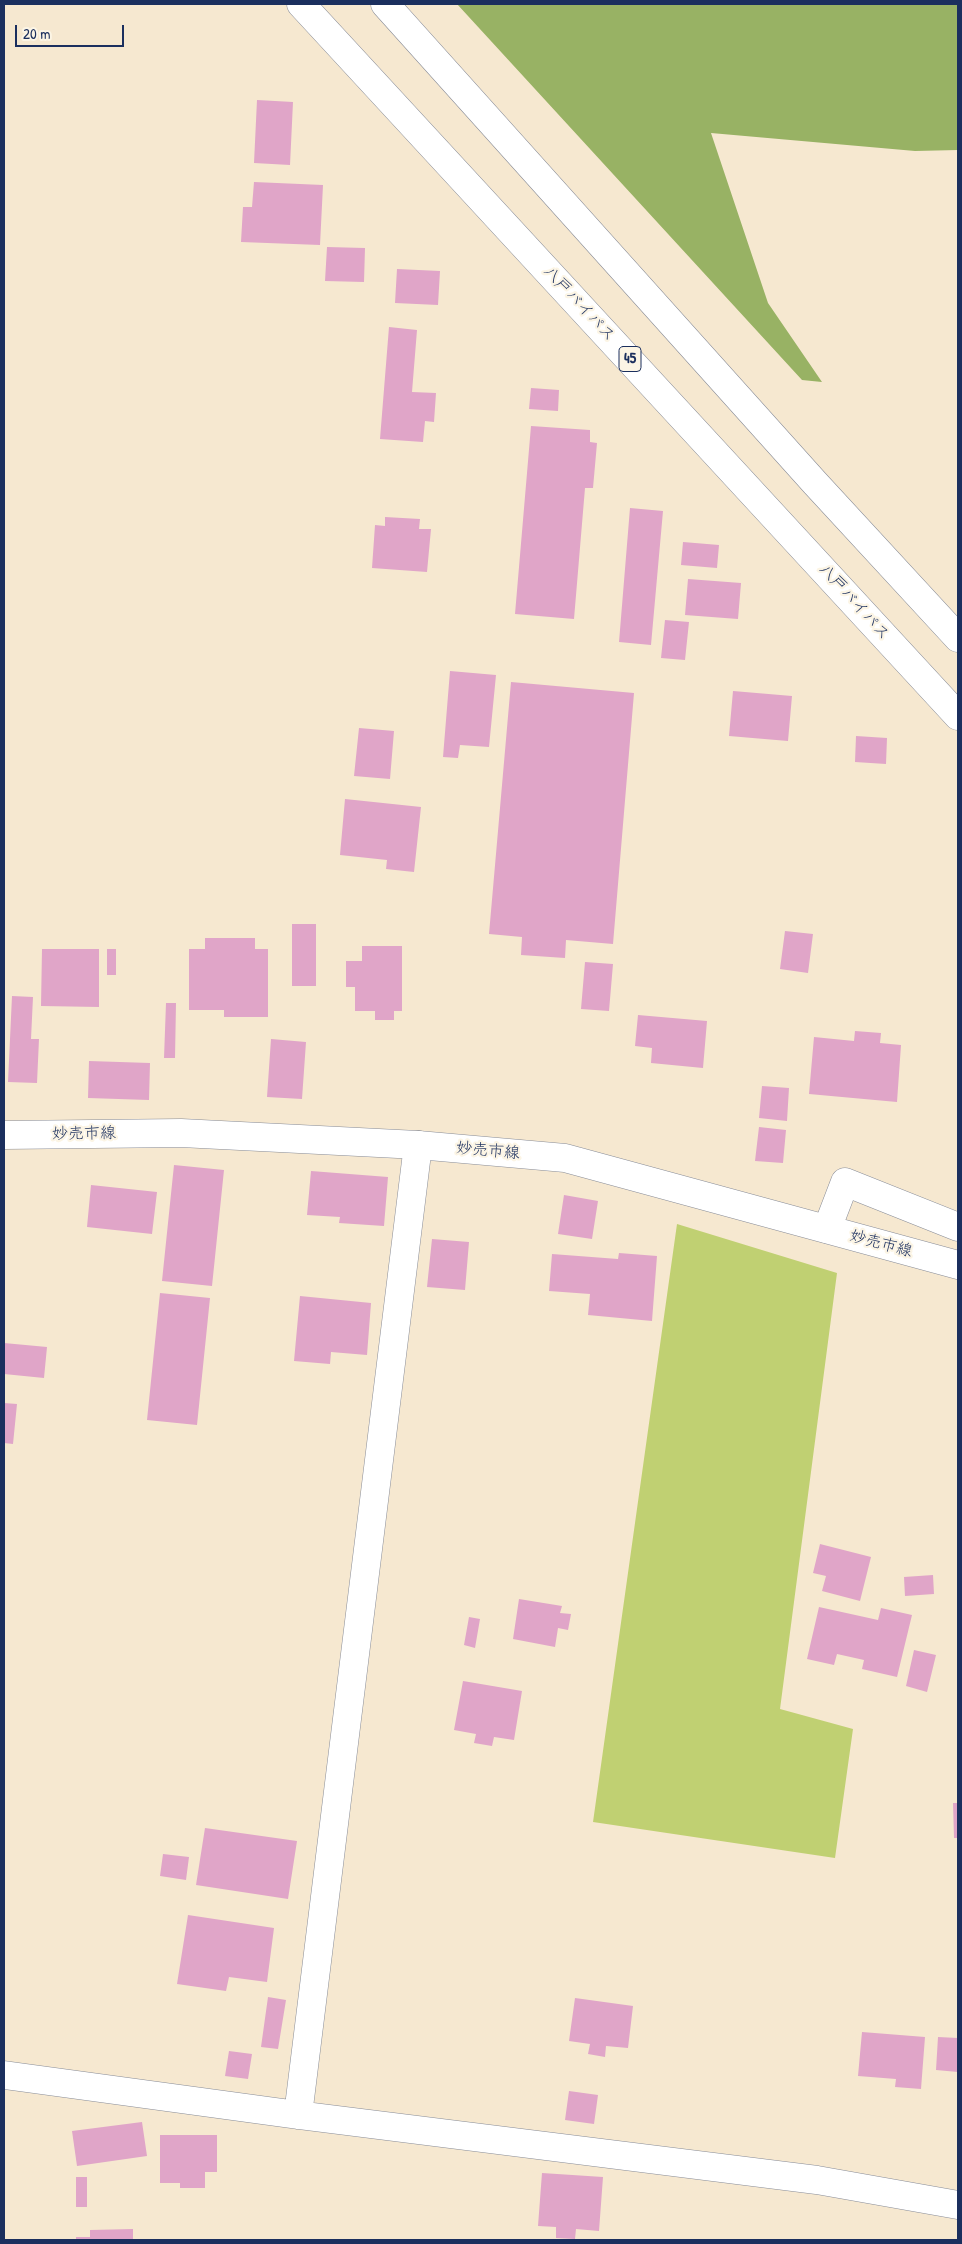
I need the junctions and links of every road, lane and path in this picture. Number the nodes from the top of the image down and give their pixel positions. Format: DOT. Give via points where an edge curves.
graph roads {
  1 [pos="301,4"];
  2 [pos="385,4"];
  3 [pos="958,638"];
  4 [pos="958,716"];
  5 [pos="4,1136"];
  6 [pos="418,1145"];
  7 [pos="958,1227"];
  8 [pos="827,1229"];
  9 [pos="958,1265"];
  10 [pos="4,2075"];
  11 [pos="298,2115"];
  12 [pos="958,2205"];
  1 -- 4 [label="main road, 八戸バイパス / 45"];
  2 -- 3 [label="main road"];
  5 -- 6 [label="main road, 妙売市線" via="181,1133"];
  6 -- 8 [label="main road, 妙売市線" via="565,1158"];
  6 -- 11 [label="main road"];
  7 -- 8 [label="main road" via="845,1182"];
  8 -- 9 [label="main road, 妙売市線"];
  10 -- 11 [label="main road"];
  11 -- 12 [label="main road" via="817,2180"];
}
